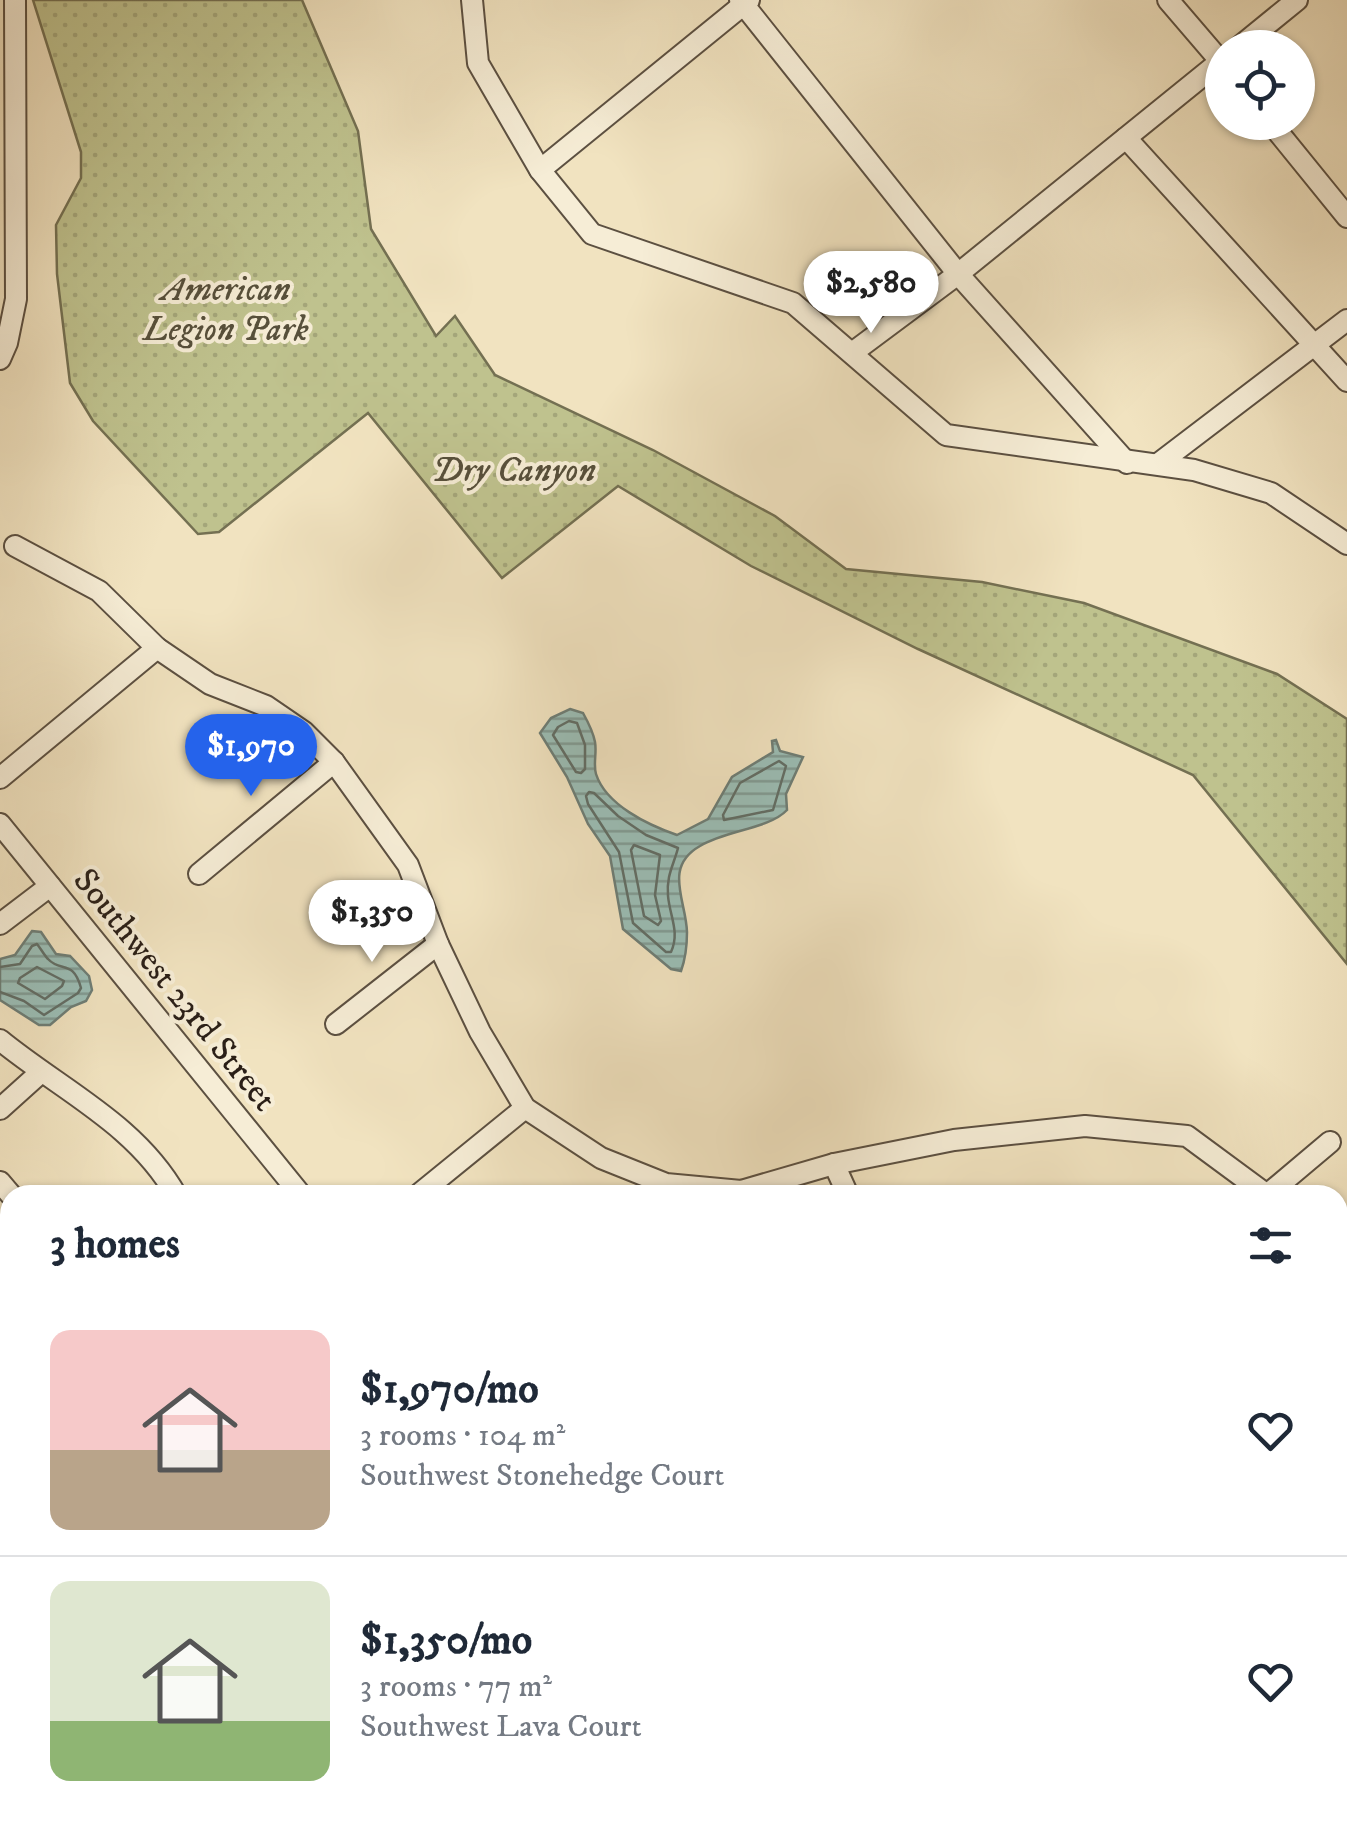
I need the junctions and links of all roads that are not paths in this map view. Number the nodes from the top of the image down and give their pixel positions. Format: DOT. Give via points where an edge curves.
graph roads {
  1 [pos="15,0"];
  2 [pos="472,0"];
  3 [pos="1168,0"];
  4 [pos="1297,0"];
  5 [pos="744,1"];
  6 [pos="1260,30"];
  7 [pos="1205,42"];
  8 [pos="1205,75"];
  9 [pos="1126,138"];
  10 [pos="1285,140"];
  11 [pos="540,170"];
  12 [pos="1347,217"];
  13 [pos="958,274"];
  14 [pos="1347,320"];
  15 [pos="1315,344"];
  16 [pos="852,352"];
  17 [pos="0,359"];
  18 [pos="1347,381"];
  19 [pos="1127,462"];
  20 [pos="1158,464"];
  21 [pos="1347,544"];
  22 [pos="15,546"];
  23 [pos="157,648"];
  24 [pos="334,762"];
  25 [pos="0,778"];
  26 [pos="0,824"];
  27 [pos="200,874"];
  28 [pos="50,886"];
  29 [pos="2,923"];
  30 [pos="438,944"];
  31 [pos="336,1024"];
  32 [pos="0,1040"];
  33 [pos="40,1073"];
  34 [pos="525,1108"];
  35 [pos="0,1109"];
  36 [pos="1330,1142"];
  37 [pos="834,1164"];
  38 [pos="171,1185"];
  39 [pos="293,1185"];
  40 [pos="430,1185"];
  41 [pos="654,1185"];
  42 [pos="762,1185"];
  43 [pos="843,1185"];
  44 [pos="1253,1185"];
  45 [pos="1279,1185"];
  1 -- 17 [label="street" via="16,299"];
  2 -- 11 [label="street" via="478,63"];
  3 -- 7 [label="street"];
  4 -- 6 [label="street"];
  5 -- 11 [label="street"];
  5 -- 13 [label="street"];
  8 -- 9 [label="street"];
  9 -- 13 [label="street"];
  9 -- 15 [label="street"];
  10 -- 12 [label="street"];
  11 -- 16 [label="street" via="592,234 794,304"];
  13 -- 16 [label="street"];
  13 -- 19 [label="street"];
  14 -- 15 [label="street"];
  15 -- 18 [label="street"];
  15 -- 20 [label="street"];
  16 -- 19 [label="street" via="946,435"];
  19 -- 20 [label="street"];
  20 -- 21 [label="street" via="1270,494"];
  22 -- 23 [label="street" via="99,591"];
  23 -- 24 [label="street" via="210,684 266,706"];
  23 -- 25 [label="street"];
  24 -- 27 [label="street"];
  24 -- 30 [label="street" via="408,865"];
  26 -- 28 [label="street, Southwest 23rd Street"];
  28 -- 29 [label="street"];
  28 -- 39 [label="street, Southwest 23rd Street"];
  30 -- 31 [label="street"];
  30 -- 34 [label="street"];
  32 -- 33 [label="street"];
  33 -- 35 [label="street"];
  33 -- 38 [label="street" via="135,1139"];
  34 -- 40 [label="street"];
  34 -- 41 [label="street"];
  36 -- 45 [label="street"];
  37 -- 42 [label="street"];
  37 -- 43 [label="street"];
  37 -- 44 [label="street" via="954,1140 1086,1126 1187,1136"];
}
